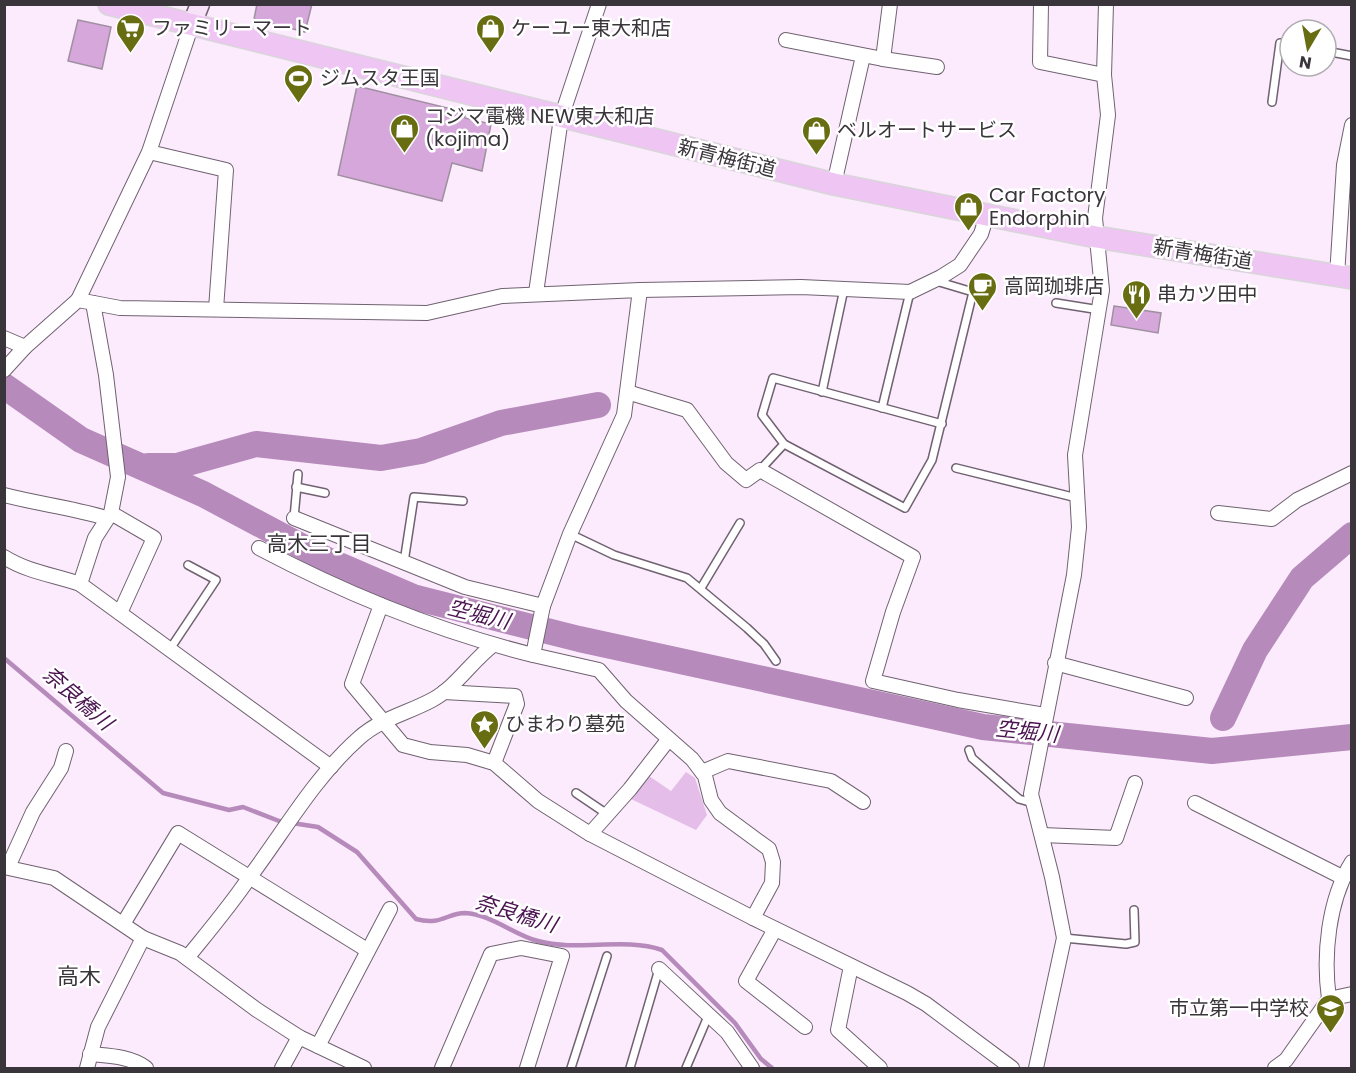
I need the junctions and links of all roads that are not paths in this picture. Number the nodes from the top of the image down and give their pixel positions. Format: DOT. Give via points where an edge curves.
graph roads {
  1 [pos="109,4"];
  2 [pos="200,4"];
  3 [pos="599,4"];
  4 [pos="890,4"];
  5 [pos="1041,4"];
  6 [pos="1106,4"];
  7 [pos="192,24"];
  8 [pos="786,40"];
  9 [pos="863,56"];
  10 [pos="1278,58"];
  11 [pos="883,60"];
  12 [pos="937,67"];
  13 [pos="1104,75"];
  14 [pos="1272,102"];
  15 [pos="561,118"];
  16 [pos="1352,125"];
  17 [pos="148,152"];
  18 [pos="834,184"];
  19 [pos="987,215"];
  20 [pos="1096,237"];
  21 [pos="1344,277"];
  22 [pos="935,280"];
  23 [pos="844,289"];
  24 [pos="640,290"];
  25 [pos="910,292"];
  26 [pos="536,293"];
  27 [pos="78,300"];
  28 [pos="93,303"];
  29 [pos="1056,303"];
  30 [pos="216,309"];
  31 [pos="1100,310"];
  32 [pos="4,338"];
  33 [pos="25,347"];
  34 [pos="9,365"];
  35 [pos="627,392"];
  36 [pos="822,392"];
  37 [pos="882,408"];
  38 [pos="942,424"];
  39 [pos="784,444"];
  40 [pos="956,468"];
  41 [pos="760,470"];
  42 [pos="1352,473"];
  43 [pos="298,474"];
  44 [pos="296,487"];
  45 [pos="325,493"];
  46 [pos="4,495"];
  47 [pos="1077,498"];
  48 [pos="463,501"];
  49 [pos="1218,513"];
  50 [pos="109,515"];
  51 [pos="294,518"];
  52 [pos="740,523"];
  53 [pos="570,534"];
  54 [pos="260,548"];
  55 [pos="4,557"];
  56 [pos="188,565"];
  57 [pos="404,565"];
  58 [pos="80,584"];
  59 [pos="701,588"];
  60 [pos="381,605"];
  61 [pos="543,609"];
  62 [pos="120,613"];
  63 [pos="493,645"];
  64 [pos="169,651"];
  65 [pos="533,652"];
  66 [pos="776,661"];
  67 [pos="1055,663"];
  68 [pos="444,692"];
  69 [pos="1186,698"];
  70 [pos="1044,717"];
  71 [pos="383,722"];
  72 [pos="668,740"];
  73 [pos="969,750"];
  74 [pos="66,751"];
  75 [pos="494,763"];
  76 [pos="331,767"];
  77 [pos="702,772"];
  78 [pos="1135,783"];
  79 [pos="576,794"];
  80 [pos="863,802"];
  81 [pos="1033,803"];
  82 [pos="1195,803"];
  83 [pos="607,814"];
  84 [pos="590,834"];
  85 [pos="1042,835"];
  86 [pos="1352,862"];
  87 [pos="6,867"];
  88 [pos="1342,877"];
  89 [pos="250,878"];
  90 [pos="390,909"];
  91 [pos="1134,910"];
  92 [pos="753,918"];
  93 [pos="123,924"];
  94 [pos="775,929"];
  95 [pos="143,938"];
  96 [pos="1064,938"];
  97 [pos="367,950"];
  98 [pos="607,956"];
  99 [pos="187,958"];
  100 [pos="851,966"];
  101 [pos="659,969"];
  102 [pos="1352,994"];
  103 [pos="1329,999"];
  104 [pos="709,1014"];
  105 [pos="805,1026"];
  106 [pos="299,1036"];
  107 [pos="318,1046"];
  108 [pos="90,1054"];
  109 [pos="747,1065"];
  110 [pos="87,1068"];
  111 [pos="146,1068"];
  112 [pos="282,1068"];
  113 [pos="364,1068"];
  114 [pos="442,1068"];
  115 [pos="527,1068"];
  116 [pos="570,1068"];
  117 [pos="630,1068"];
  118 [pos="686,1068"];
  119 [pos="880,1068"];
  120 [pos="1012,1068"];
  121 [pos="1036,1068"];
  122 [pos="1275,1068"];
  1 -- 7 [label="main road, 新青梅街道"];
  2 -- 7 [label="street"];
  3 -- 15 [label="street"];
  4 -- 11 [label="street"];
  5 -- 13 [label="street" via="1040,62"];
  6 -- 13 [label="street"];
  7 -- 15 [label="main road, 新青梅街道"];
  7 -- 17 [label="street"];
  8 -- 9 [label="street"];
  9 -- 11 [label="street"];
  9 -- 18 [label="street"];
  10 -- 14 [label="lane"];
  11 -- 12 [label="street"];
  13 -- 20 [label="street" via="1108,114"];
  15 -- 18 [label="main road, 新青梅街道"];
  15 -- 26 [label="street"];
  16 -- 21 [label="street" via="1344,165"];
  17 -- 27 [label="street"];
  17 -- 30 [label="street" via="226,170"];
  18 -- 19 [label="main road, 新青梅街道"];
  19 -- 20 [label="main road, 新青梅街道"];
  19 -- 22 [label="street" via="981,234 960,264"];
  20 -- 21 [label="main road, 新青梅街道"];
  20 -- 31 [label="street" via="1102,290"];
  22 -- 25 [label="street"];
  22 -- 38 [label="lane" via="973,292"];
  23 -- 24 [label="street" via="801,286"];
  23 -- 25 [label="street"];
  23 -- 36 [label="lane"];
  24 -- 26 [label="street"];
  24 -- 35 [label="street"];
  25 -- 37 [label="lane"];
  26 -- 30 [label="street" via="502,296 427,313"];
  27 -- 28 [label="street"];
  27 -- 33 [label="street"];
  28 -- 30 [label="street" via="120,308"];
  28 -- 50 [label="street" via="118,477"];
  29 -- 31 [label="lane"];
  31 -- 47 [label="street" via="1075,455"];
  32 -- 33 [label="street"];
  33 -- 34 [label="street"];
  35 -- 41 [label="street" via="687,410 726,463 746,480"];
  35 -- 53 [label="street" via="624,415"];
  36 -- 37 [label="lane"];
  36 -- 39 [label="lane" via="773,378 762,415"];
  37 -- 38 [label="lane"];
  38 -- 39 [label="lane" via="932,460 905,508"];
  39 -- 41 [label="lane"];
  40 -- 47 [label="lane"];
  41 -- 70 [label="street" via="913,557 892,612 873,681"];
  42 -- 49 [label="street" via="1297,500 1272,519"];
  43 -- 44 [label="lane"];
  44 -- 45 [label="lane"];
  44 -- 51 [label="lane"];
  46 -- 50 [label="street" via="56,508"];
  47 -- 67 [label="street" via="1079,527 1074,575"];
  48 -- 57 [label="lane" via="414,497"];
  50 -- 58 [label="street"];
  50 -- 62 [label="street" via="154,538"];
  51 -- 57 [label="street"];
  52 -- 59 [label="lane"];
  53 -- 59 [label="lane" via="623,558 687,578"];
  53 -- 61 [label="street"];
  54 -- 60 [label="street" via="325,582"];
  55 -- 58 [label="street" via="31,572"];
  56 -- 64 [label="lane" via="216,580"];
  57 -- 61 [label="street"];
  58 -- 62 [label="street"];
  59 -- 66 [label="lane" via="764,644"];
  60 -- 63 [label="street"];
  60 -- 71 [label="street" via="352,684"];
  61 -- 65 [label="street"];
  62 -- 64 [label="street"];
  63 -- 65 [label="street"];
  63 -- 68 [label="street"];
  64 -- 76 [label="street"];
  65 -- 72 [label="street" via="599,670"];
  67 -- 69 [label="street"];
  67 -- 70 [label="street"];
  68 -- 71 [label="street"];
  68 -- 75 [label="street" via="515,696 517,704"];
  70 -- 81 [label="street" via="1030,794"];
  71 -- 75 [label="street" via="403,745 413,749 467,755"];
  71 -- 76 [label="street" via="360,736"];
  72 -- 77 [label="street"];
  72 -- 83 [label="street"];
  73 -- 81 [label="lane" via="972,758 1019,799"];
  74 -- 87 [label="street" via="62,768 33,812"];
  75 -- 84 [label="street" via="538,801"];
  76 -- 89 [label="street" via="292,814"];
  77 -- 80 [label="street" via="728,761 831,781"];
  77 -- 92 [label="street" via="711,800 720,813 769,849 772,883"];
  78 -- 85 [label="street" via="1116,838"];
  79 -- 83 [label="lane"];
  81 -- 85 [label="street"];
  82 -- 88 [label="street"];
  83 -- 84 [label="street"];
  84 -- 92 [label="street"];
  85 -- 96 [label="street"];
  86 -- 88 [label="street"];
  87 -- 93 [label="street" via="54,878"];
  88 -- 103 [label="street" via="1326,948"];
  89 -- 93 [label="street" via="178,833"];
  89 -- 97 [label="street"];
  89 -- 99 [label="street"];
  90 -- 97 [label="street"];
  91 -- 96 [label="lane" via="1135,942"];
  92 -- 94 [label="street"];
  93 -- 95 [label="street"];
  94 -- 100 [label="street"];
  94 -- 105 [label="street" via="746,981"];
  95 -- 99 [label="street"];
  95 -- 108 [label="street" via="107,1005"];
  96 -- 121 [label="street"];
  97 -- 107 [label="street"];
  98 -- 116 [label="lane"];
  99 -- 106 [label="street" via="256,1010"];
  100 -- 119 [label="street" via="838,1030"];
  100 -- 120 [label="street" via="926,1004"];
  101 -- 104 [label="street"];
  101 -- 117 [label="lane"];
  102 -- 103 [label="street"];
  103 -- 122 [label="street" via="1286,1060"];
  104 -- 109 [label="street" via="727,1032"];
  104 -- 118 [label="lane"];
  106 -- 107 [label="street"];
  106 -- 112 [label="street"];
  107 -- 113 [label="street"];
  108 -- 110 [label="street"];
  108 -- 111 [label="street" via="117,1056"];
  114 -- 115 [label="street" via="491,954 521,948 562,956"];
}
